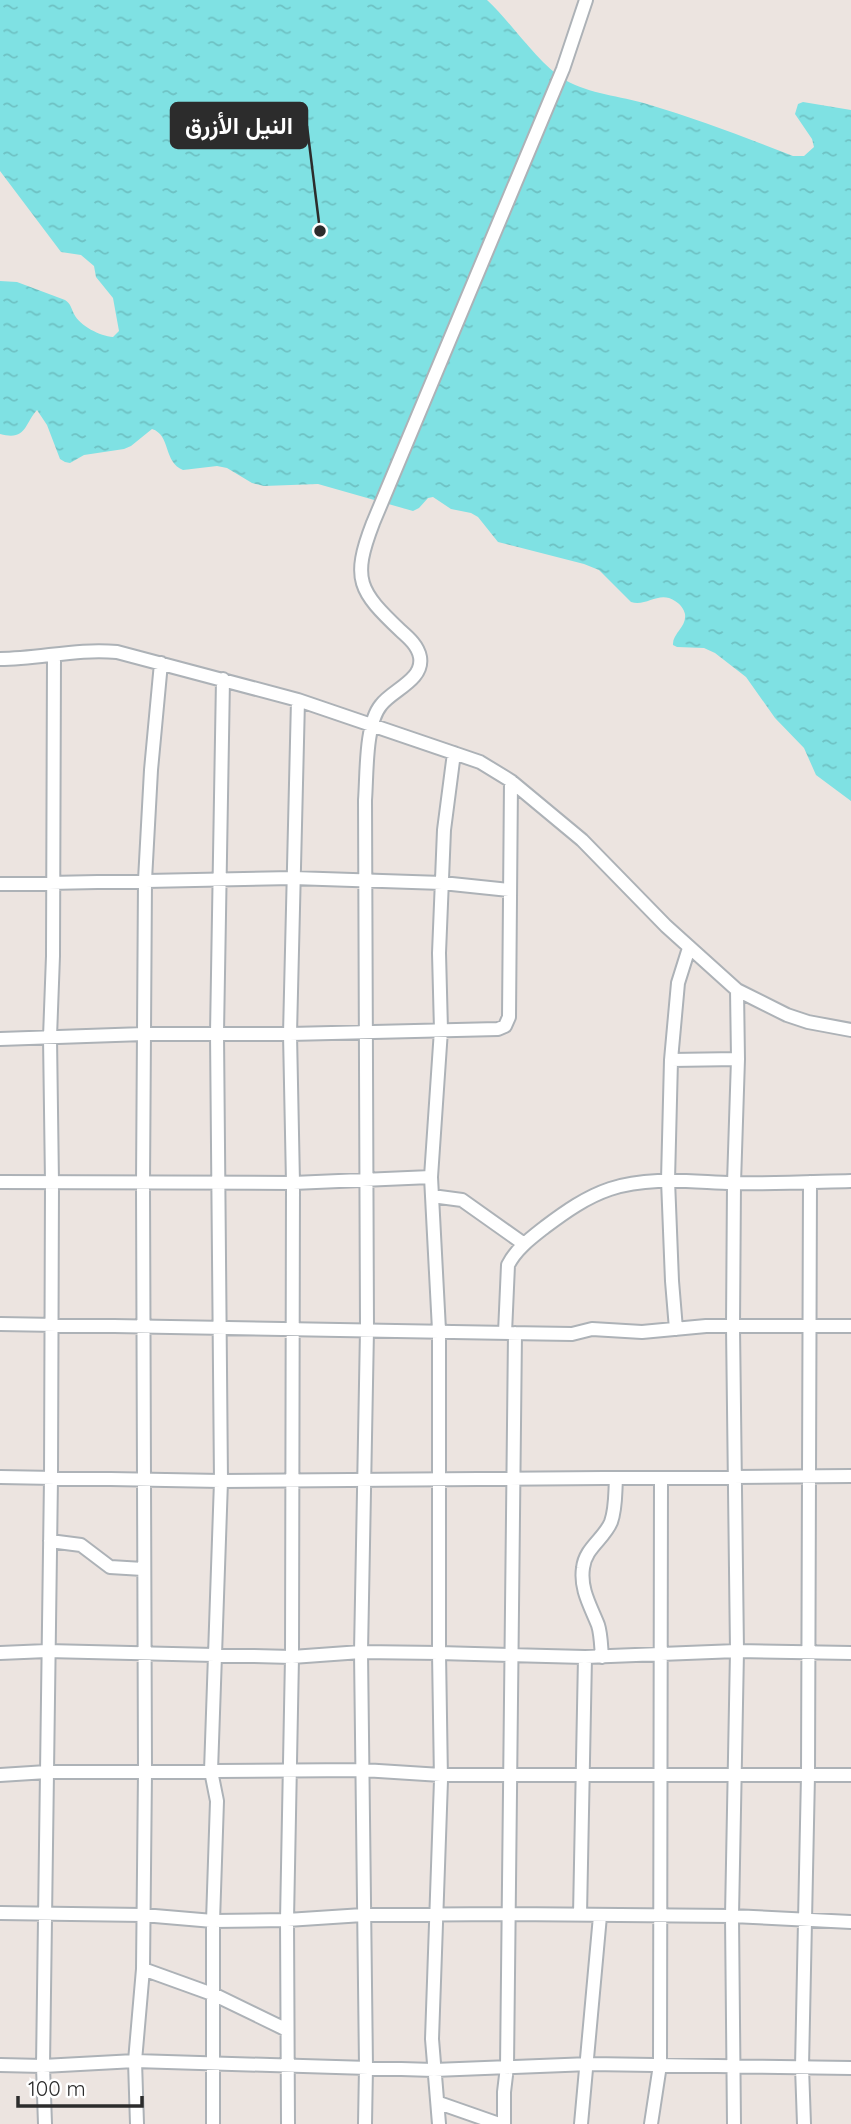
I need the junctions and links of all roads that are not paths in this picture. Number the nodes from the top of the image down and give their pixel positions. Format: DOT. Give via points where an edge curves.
graph roads {
  1 [pos="586,0"];
  2 [pos="54,656"];
  3 [pos="0,659"];
  4 [pos="161,663"];
  5 [pos="223,680"];
  6 [pos="298,700"];
  7 [pos="372,724"];
  8 [pos="454,753"];
  9 [pos="511,781"];
  10 [pos="293,878"];
  11 [pos="145,880"];
  12 [pos="367,880"];
  13 [pos="219,881"];
  14 [pos="54,882"];
  15 [pos="0,884"];
  16 [pos="442,884"];
  17 [pos="509,890"];
  18 [pos="689,948"];
  19 [pos="737,990"];
  20 [pos="441,1030"];
  21 [pos="851,1030"];
  22 [pos="367,1032"];
  23 [pos="217,1033"];
  24 [pos="144,1034"];
  25 [pos="290,1034"];
  26 [pos="50,1037"];
  27 [pos="0,1039"];
  28 [pos="738,1059"];
  29 [pos="671,1060"];
  30 [pos="431,1177"];
  31 [pos="365,1180"];
  32 [pos="668,1180"];
  33 [pos="851,1181"];
  34 [pos="0,1182"];
  35 [pos="810,1182"];
  36 [pos="52,1183"];
  37 [pos="219,1183"];
  38 [pos="293,1183"];
  39 [pos="734,1183"];
  40 [pos="143,1184"];
  41 [pos="432,1196"];
  42 [pos="524,1244"];
  43 [pos="0,1324"];
  44 [pos="51,1325"];
  45 [pos="144,1325"];
  46 [pos="810,1326"];
  47 [pos="851,1326"];
  48 [pos="219,1327"];
  49 [pos="733,1327"];
  50 [pos="291,1329"];
  51 [pos="676,1329"];
  52 [pos="367,1330"];
  53 [pos="439,1331"];
  54 [pos="510,1333"];
  55 [pos="808,1476"];
  56 [pos="851,1476"];
  57 [pos="0,1477"];
  58 [pos="735,1477"];
  59 [pos="51,1478"];
  60 [pos="661,1478"];
  61 [pos="144,1479"];
  62 [pos="616,1479"];
  63 [pos="291,1480"];
  64 [pos="365,1480"];
  65 [pos="438,1480"];
  66 [pos="514,1480"];
  67 [pos="220,1482"];
  68 [pos="50,1541"];
  69 [pos="143,1569"];
  70 [pos="47,1651"];
  71 [pos="737,1651"];
  72 [pos="361,1652"];
  73 [pos="808,1652"];
  74 [pos="0,1653"];
  75 [pos="439,1653"];
  76 [pos="851,1653"];
  77 [pos="143,1654"];
  78 [pos="215,1654"];
  79 [pos="662,1655"];
  80 [pos="511,1656"];
  81 [pos="292,1657"];
  82 [pos="585,1657"];
  83 [pos="602,1657"];
  84 [pos="363,1770"];
  85 [pos="211,1771"];
  86 [pos="47,1772"];
  87 [pos="145,1772"];
  88 [pos="291,1772"];
  89 [pos="509,1774"];
  90 [pos="583,1774"];
  91 [pos="659,1774"];
  92 [pos="0,1775"];
  93 [pos="441,1775"];
  94 [pos="734,1775"];
  95 [pos="808,1775"];
  96 [pos="851,1775"];
  97 [pos="0,1913"];
  98 [pos="44,1914"];
  99 [pos="363,1914"];
  100 [pos="507,1914"];
  101 [pos="143,1915"];
  102 [pos="580,1915"];
  103 [pos="436,1916"];
  104 [pos="600,1916"];
  105 [pos="660,1916"];
  106 [pos="732,1916"];
  107 [pos="286,1920"];
  108 [pos="213,1921"];
  109 [pos="805,1921"];
  110 [pos="851,1922"];
  111 [pos="143,1969"];
  112 [pos="215,1995"];
  113 [pos="287,2030"];
  114 [pos="135,2061"];
  115 [pos="215,2061"];
  116 [pos="288,2064"];
  117 [pos="0,2065"];
  118 [pos="588,2065"];
  119 [pos="660,2065"];
  120 [pos="43,2066"];
  121 [pos="366,2067"];
  122 [pos="508,2067"];
  123 [pos="735,2067"];
  124 [pos="802,2067"];
  125 [pos="851,2068"];
  126 [pos="434,2070"];
  127 [pos="439,2103"];
  128 [pos="45,2124"];
  129 [pos="137,2124"];
  130 [pos="213,2124"];
  131 [pos="288,2124"];
  132 [pos="365,2124"];
  133 [pos="439,2124"];
  134 [pos="501,2124"];
  135 [pos="581,2124"];
  136 [pos="652,2124"];
  137 [pos="734,2124"];
  138 [pos="804,2124"];
  1 -- 7 [label="street" via="563,69 363,554 361,580 372,603 411,640 420,656 411,679 379,706"];
  2 -- 3 [label="street"];
  2 -- 4 [label="street" via="96,650"];
  2 -- 14 [label="street"];
  4 -- 5 [label="street"];
  4 -- 11 [label="street"];
  5 -- 6 [label="street"];
  5 -- 13 [label="street"];
  6 -- 7 [label="street"];
  6 -- 10 [label="street"];
  7 -- 8 [label="street"];
  7 -- 12 [label="street" via="365,800"];
  8 -- 9 [label="street"];
  8 -- 16 [label="street"];
  9 -- 17 [label="street"];
  9 -- 18 [label="street" via="582,840"];
  10 -- 12 [label="street"];
  10 -- 13 [label="street"];
  10 -- 25 [label="street"];
  11 -- 13 [label="street"];
  11 -- 14 [label="street"];
  11 -- 24 [label="street"];
  12 -- 16 [label="street"];
  12 -- 22 [label="street"];
  13 -- 23 [label="street"];
  14 -- 15 [label="street"];
  14 -- 26 [label="street"];
  16 -- 17 [label="street"];
  16 -- 20 [label="street"];
  17 -- 20 [label="street" via="509,1017 505,1026"];
  18 -- 19 [label="street"];
  18 -- 29 [label="street" via="678,983"];
  19 -- 21 [label="street" via="787,1015"];
  19 -- 28 [label="street"];
  20 -- 22 [label="street"];
  20 -- 30 [label="street"];
  22 -- 25 [label="street"];
  22 -- 31 [label="street"];
  23 -- 24 [label="street"];
  23 -- 25 [label="street"];
  23 -- 37 [label="street"];
  24 -- 26 [label="street"];
  24 -- 40 [label="street"];
  25 -- 38 [label="street"];
  26 -- 27 [label="street"];
  26 -- 36 [label="street"];
  28 -- 29 [label="street"];
  28 -- 39 [label="street"];
  29 -- 32 [label="street"];
  30 -- 31 [label="street"];
  30 -- 41 [label="street"];
  31 -- 38 [label="street"];
  31 -- 52 [label="street"];
  32 -- 39 [label="street"];
  32 -- 42 [label="street" via="597,1193"];
  32 -- 51 [label="street"];
  33 -- 35 [label="street"];
  34 -- 36 [label="street"];
  35 -- 39 [label="street"];
  35 -- 46 [label="street"];
  36 -- 40 [label="street"];
  36 -- 44 [label="street"];
  37 -- 38 [label="street"];
  37 -- 40 [label="street"];
  37 -- 48 [label="street"];
  38 -- 50 [label="street"];
  39 -- 49 [label="street"];
  40 -- 45 [label="street"];
  41 -- 42 [label="street" via="462,1200"];
  41 -- 53 [label="street"];
  42 -- 54 [label="street" via="508,1265"];
  43 -- 44 [label="street"];
  44 -- 45 [label="street"];
  44 -- 59 [label="street"];
  45 -- 48 [label="street"];
  45 -- 61 [label="street"];
  46 -- 47 [label="street"];
  46 -- 49 [label="street"];
  46 -- 55 [label="street"];
  48 -- 50 [label="street"];
  48 -- 67 [label="street"];
  49 -- 51 [label="street"];
  49 -- 58 [label="street"];
  50 -- 52 [label="street"];
  50 -- 63 [label="street"];
  51 -- 54 [label="street"];
  52 -- 53 [label="street"];
  52 -- 64 [label="street"];
  53 -- 54 [label="street"];
  53 -- 65 [label="street"];
  54 -- 66 [label="street"];
  55 -- 56 [label="street"];
  55 -- 58 [label="street"];
  55 -- 73 [label="street"];
  57 -- 59 [label="street"];
  58 -- 60 [label="street"];
  58 -- 71 [label="street"];
  59 -- 61 [label="street"];
  59 -- 68 [label="street"];
  60 -- 62 [label="street"];
  60 -- 79 [label="street"];
  61 -- 67 [label="street"];
  61 -- 69 [label="street"];
  62 -- 66 [label="street"];
  62 -- 83 [label="street" via="610,1524 590,1550 582,1574 584,1596 599,1627"];
  63 -- 64 [label="street"];
  63 -- 67 [label="street"];
  63 -- 81 [label="street"];
  64 -- 65 [label="street"];
  64 -- 72 [label="street"];
  65 -- 66 [label="street"];
  65 -- 75 [label="street"];
  66 -- 80 [label="street"];
  67 -- 78 [label="street"];
  68 -- 69 [label="street" via="81,1545 110,1567"];
  68 -- 70 [label="street"];
  69 -- 77 [label="street"];
  70 -- 74 [label="street"];
  70 -- 77 [label="street"];
  70 -- 86 [label="street"];
  71 -- 73 [label="street"];
  71 -- 79 [label="street"];
  71 -- 94 [label="street"];
  72 -- 75 [label="street"];
  72 -- 81 [label="street"];
  72 -- 84 [label="street"];
  73 -- 76 [label="street"];
  73 -- 95 [label="street"];
  75 -- 80 [label="street"];
  75 -- 93 [label="street"];
  77 -- 78 [label="street"];
  77 -- 87 [label="street"];
  78 -- 81 [label="street"];
  78 -- 85 [label="street"];
  79 -- 83 [label="street"];
  79 -- 91 [label="street"];
  80 -- 82 [label="street"];
  80 -- 89 [label="street"];
  81 -- 88 [label="street"];
  82 -- 83 [label="street"];
  82 -- 90 [label="street"];
  84 -- 88 [label="street"];
  84 -- 93 [label="street"];
  84 -- 99 [label="street"];
  85 -- 87 [label="street"];
  85 -- 88 [label="street"];
  85 -- 108 [label="street" via="216,1801"];
  86 -- 87 [label="street"];
  86 -- 92 [label="street"];
  86 -- 98 [label="street"];
  87 -- 101 [label="street"];
  88 -- 107 [label="street"];
  89 -- 90 [label="street"];
  89 -- 93 [label="street"];
  89 -- 100 [label="street"];
  90 -- 91 [label="street"];
  90 -- 102 [label="street"];
  91 -- 94 [label="street"];
  91 -- 105 [label="street"];
  93 -- 103 [label="street"];
  94 -- 95 [label="street"];
  94 -- 106 [label="street"];
  95 -- 96 [label="street"];
  95 -- 109 [label="street"];
  97 -- 98 [label="street"];
  98 -- 101 [label="street"];
  98 -- 120 [label="street"];
  99 -- 103 [label="street"];
  99 -- 107 [label="street"];
  99 -- 121 [label="street"];
  100 -- 102 [label="street"];
  100 -- 103 [label="street"];
  100 -- 122 [label="street"];
  101 -- 108 [label="street"];
  101 -- 111 [label="street"];
  102 -- 104 [label="street"];
  103 -- 126 [label="street"];
  104 -- 105 [label="street"];
  104 -- 118 [label="street"];
  105 -- 106 [label="street"];
  105 -- 119 [label="street"];
  106 -- 109 [label="street"];
  106 -- 123 [label="street"];
  107 -- 108 [label="street"];
  107 -- 113 [label="street"];
  108 -- 112 [label="street"];
  109 -- 110 [label="street"];
  109 -- 124 [label="street"];
  111 -- 112 [label="street"];
  111 -- 114 [label="street"];
  112 -- 113 [label="street"];
  112 -- 115 [label="street"];
  113 -- 116 [label="street"];
  114 -- 115 [label="street"];
  114 -- 120 [label="street"];
  114 -- 129 [label="street"];
  115 -- 116 [label="street"];
  115 -- 130 [label="street"];
  116 -- 121 [label="street"];
  116 -- 131 [label="street"];
  117 -- 120 [label="street"];
  118 -- 119 [label="street"];
  118 -- 122 [label="street"];
  118 -- 135 [label="street"];
  119 -- 123 [label="street"];
  119 -- 136 [label="street"];
  120 -- 128 [label="street"];
  121 -- 126 [label="street"];
  121 -- 132 [label="street"];
  122 -- 126 [label="street"];
  122 -- 134 [label="street"];
  123 -- 124 [label="street"];
  123 -- 137 [label="street"];
  124 -- 125 [label="street"];
  124 -- 138 [label="street"];
  126 -- 127 [label="street"];
  127 -- 133 [label="street"];
  127 -- 134 [label="street"];
}
